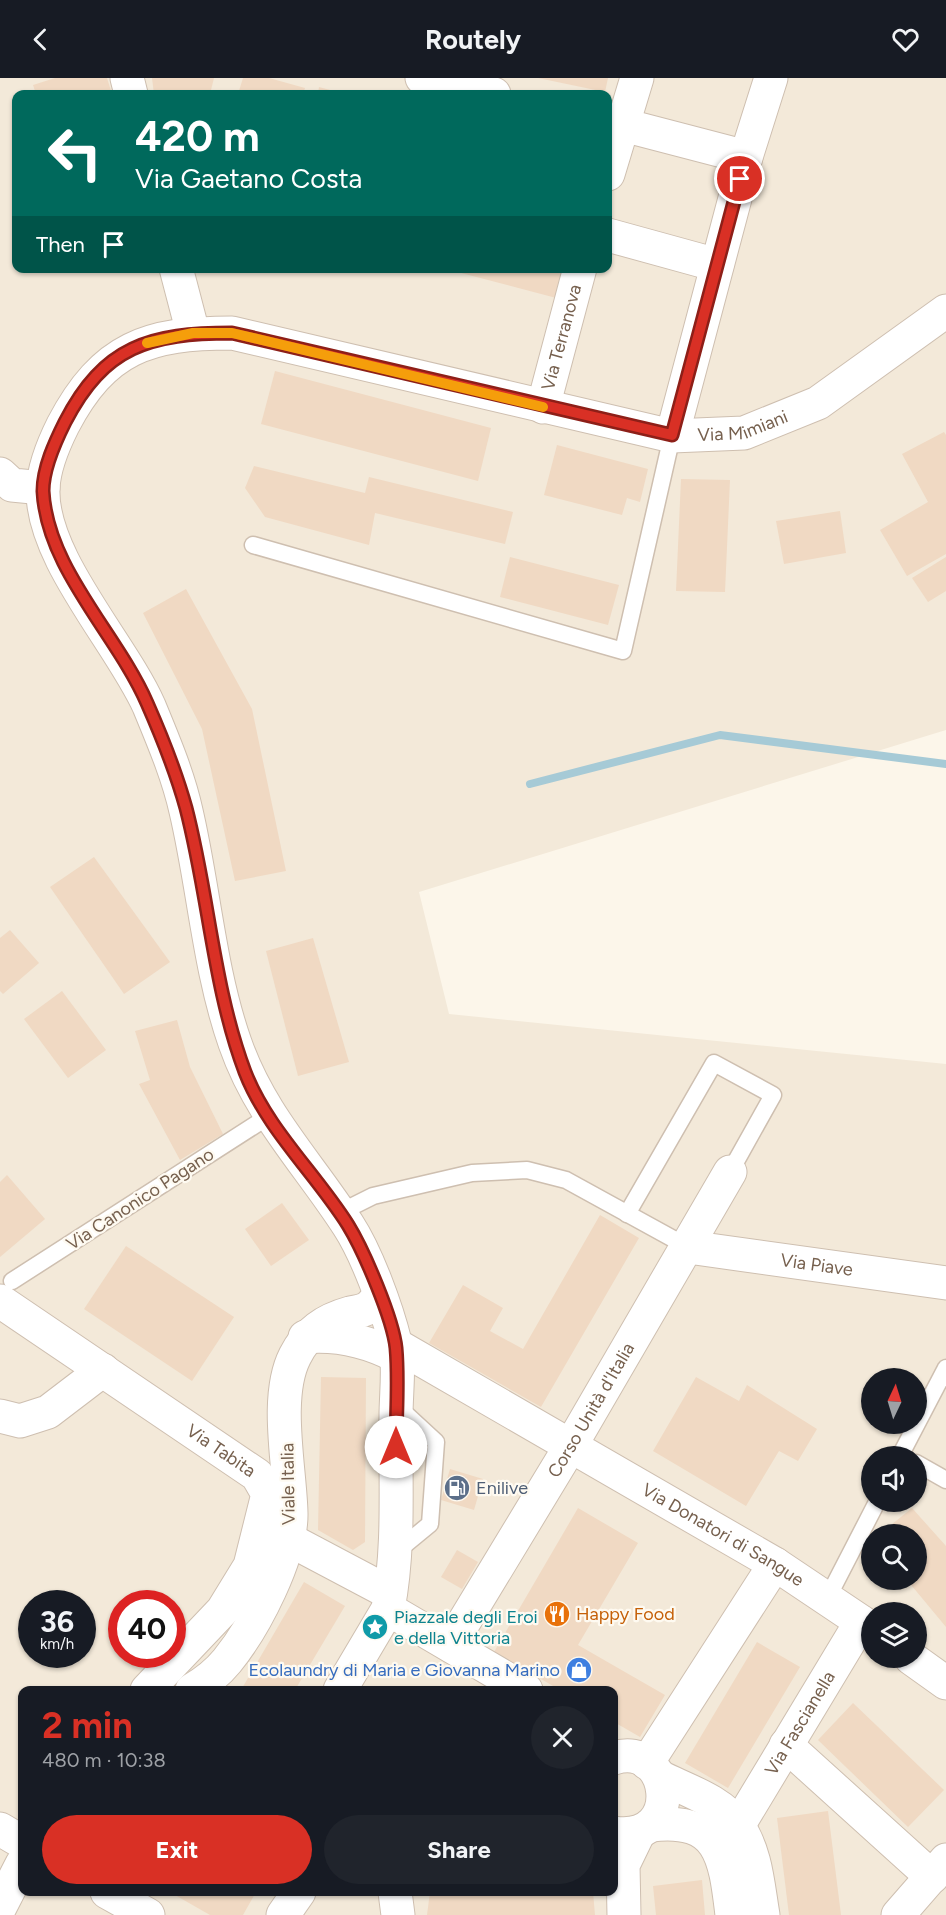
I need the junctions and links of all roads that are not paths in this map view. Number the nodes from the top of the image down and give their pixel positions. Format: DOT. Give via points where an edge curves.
graph roads {
  1 [pos="422,78"];
  2 [pos="637,78"];
  3 [pos="771,78"];
  4 [pos="476,90"];
  5 [pos="615,123"];
  6 [pos="612,145"];
  7 [pos="746,157"];
  8 [pos="612,236"];
  9 [pos="717,265"];
  10 [pos="177,273"];
  11 [pos="579,273"];
  12 [pos="943,321"];
  13 [pos="193,333"];
  14 [pos="543,407"];
  15 [pos="672,435"];
  16 [pos="14,486"];
  17 [pos="253,545"];
  18 [pos="269,1116"];
  19 [pos="730,1172"];
  20 [pos="339,1213"];
  21 [pos="627,1214"];
  22 [pos="688,1247"];
  23 [pos="946,1283"];
  24 [pos="6,1291"];
  25 [pos="380,1295"];
  26 [pos="305,1337"];
  27 [pos="396,1351"];
  28 [pos="946,1368"];
  29 [pos="102,1370"];
  30 [pos="0,1416"];
  31 [pos="570,1446"];
  32 [pos="907,1446"];
  33 [pos="927,1469"];
  34 [pos="946,1480"];
  35 [pos="873,1512"];
  36 [pos="288,1539"];
  37 [pos="775,1564"];
  38 [pos="827,1599"];
  39 [pos="389,1601"];
  40 [pos="861,1622"];
  41 [pos="861,1632"];
  42 [pos="450,1646"];
  43 [pos="925,1668"];
  44 [pos="946,1683"];
  45 [pos="151,1686"];
  46 [pos="197,1686"];
  47 [pos="342,1686"];
  48 [pos="511,1686"];
  49 [pos="786,1744"];
  50 [pos="633,1760"];
  51 [pos="738,1826"];
  52 [pos="0,1829"];
  53 [pos="634,1830"];
  54 [pos="18,1840"];
  55 [pos="939,1868"];
  56 [pos="18,1872"];
  57 [pos="114,1896"];
  58 [pos="296,1896"];
  59 [pos="396,1896"];
  60 [pos="0,1907"];
  61 [pos="148,1915"];
  62 [pos="284,1915"];
  63 [pos="398,1915"];
  64 [pos="624,1915"];
  65 [pos="732,1915"];
  66 [pos="763,1915"];
  67 [pos="898,1915"];
  1 -- 4 [label="street"];
  2 -- 5 [label="street"];
  3 -- 7 [label="street"];
  5 -- 6 [label="street"];
  5 -- 7 [label="street"];
  7 -- 9 [label="street"];
  8 -- 9 [label="street"];
  9 -- 15 [label="street"];
  10 -- 13 [label="street"];
  11 -- 14 [label="street, Via Terranova"];
  12 -- 15 [label="street, Via Mimiani" via="818,404 744,433"];
  13 -- 14 [label="street, Via Mimiani" via="232,333"];
  13 -- 16 [label="street, Via Mimiani" via="157,339 114,357 79,395 54,444"];
  14 -- 15 [label="street, Via Mimiani"];
  15 -- 17 [label="lane" via="623,651"];
  16 -- 18 [label="street, Via Mimiani" via="49,527 63,560 145,698 166,748 186,809 227,1021 246,1076"];
  18 -- 20 [label="street, Via Mimiani"];
  18 -- 24 [label="lane, Via Canonico Pagano"];
  19 -- 21 [label="lane" via="773,1095 714,1063"];
  19 -- 22 [label="street, Corso Unità d'Italia"];
  20 -- 21 [label="lane" via="373,1196 472,1173 527,1170 566,1180"];
  20 -- 25 [label="street, Via Mimiani" via="350,1227"];
  21 -- 22 [label="lane"];
  22 -- 23 [label="street, Via Piave"];
  22 -- 31 [label="street, Corso Unità d'Italia"];
  24 -- 29 [label="street, Via Tabita"];
  25 -- 26 [label="street" via="367,1309 332,1319"];
  25 -- 27 [label="street, Via Mimiani"];
  26 -- 27 [label="street, Via Donatori di Sangue" via="330,1335"];
  26 -- 36 [label="street, Viale Italia" via="288,1375 285,1403 291,1516"];
  27 -- 31 [label="street, Via Donatori di Sangue"];
  27 -- 39 [label="street, Via Mimiani" via="395,1553"];
  28 -- 32 [label="lane"];
  29 -- 30 [label="street" via="48,1412 20,1421"];
  29 -- 45 [label="street, Via Tabita" via="257,1475 268,1494 250,1566 228,1601"];
  31 -- 37 [label="street, Via Donatori di Sangue"];
  31 -- 42 [label="street, Corso Unità d'Italia"];
  33 -- 34 [label="lane"];
  35 -- 38 [label="lane"];
  36 -- 39 [label="street"];
  36 -- 46 [label="street, Viale Italia" via="247,1631 226,1662"];
  37 -- 38 [label="street, Via Donatori di Sangue"];
  37 -- 50 [label="street"];
  38 -- 40 [label="street, Via Donatori di Sangue"];
  39 -- 42 [label="street"];
  39 -- 47 [label="street"];
  41 -- 49 [label="street, Via Fascianella"];
  42 -- 48 [label="street"];
  43 -- 44 [label="street"];
  49 -- 51 [label="street, Via Fascianella"];
  49 -- 55 [label="street"];
  50 -- 51 [label="street" via="716,1805"];
  50 -- 53 [label="street" via="664,1803 659,1815"];
  51 -- 66 [label="street" via="753,1860"];
  52 -- 54 [label="street"];
  53 -- 64 [label="street" via="623,1865"];
  53 -- 65 [label="street" via="672,1822 705,1833 718,1845"];
  55 -- 67 [label="street"];
  56 -- 60 [label="street"];
  57 -- 61 [label="street"];
  58 -- 62 [label="street"];
  59 -- 63 [label="street"];
}
